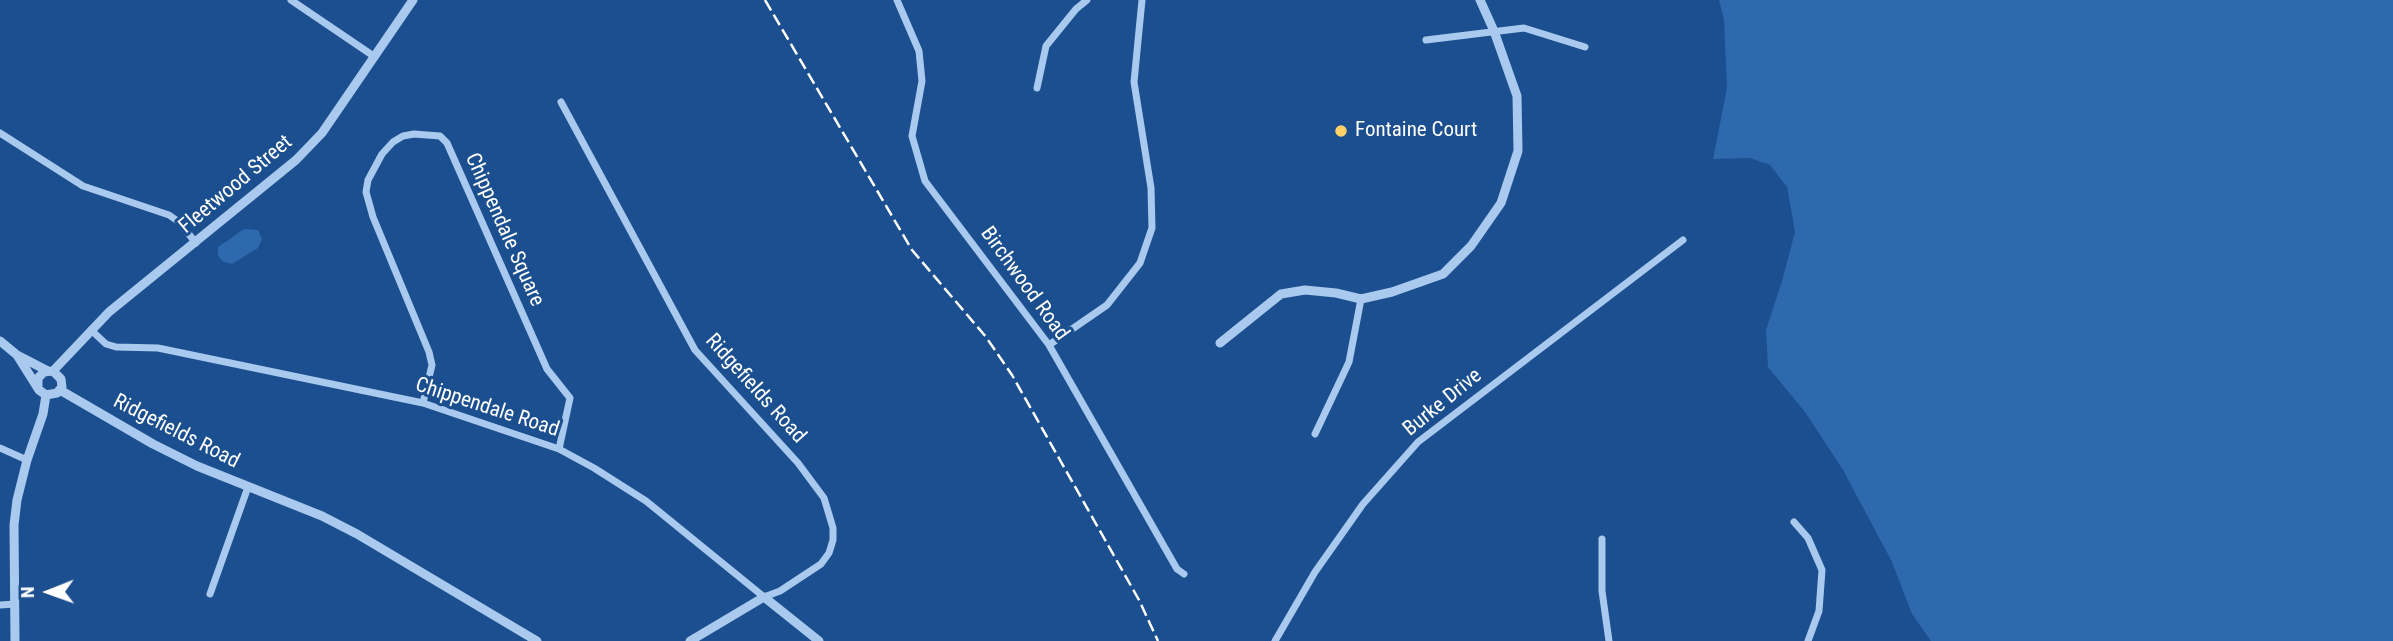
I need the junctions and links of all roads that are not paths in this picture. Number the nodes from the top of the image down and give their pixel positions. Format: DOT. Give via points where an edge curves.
graph roads {
  1 [pos="290,0"];
  2 [pos="413,0"];
  3 [pos="897,0"];
  4 [pos="1087,0"];
  5 [pos="1142,0"];
  6 [pos="1480,0"];
  7 [pos="1494,31"];
  8 [pos="1426,40"];
  9 [pos="1585,47"];
  10 [pos="375,57"];
  11 [pos="1037,88"];
  12 [pos="561,102"];
  13 [pos="0,133"];
  14 [pos="1683,240"];
  15 [pos="196,243"];
  16 [pos="1361,299"];
  17 [pos="91,330"];
  18 [pos="0,341"];
  19 [pos="1220,343"];
  20 [pos="1049,345"];
  21 [pos="17,355"];
  22 [pos="51,371"];
  23 [pos="38,386"];
  24 [pos="60,390"];
  25 [pos="46,395"];
  26 [pos="423,403"];
  27 [pos="1315,434"];
  28 [pos="0,448"];
  29 [pos="559,449"];
  30 [pos="27,460"];
  31 [pos="248,487"];
  32 [pos="1794,522"];
  33 [pos="1602,539"];
  34 [pos="1184,574"];
  35 [pos="210,594"];
  36 [pos="764,597"];
  37 [pos="0,604"];
  38 [pos="15,604"];
  39 [pos="15,641"];
  40 [pos="537,641"];
  41 [pos="690,641"];
  42 [pos="819,641"];
  43 [pos="1275,641"];
  44 [pos="1609,641"];
  45 [pos="1808,641"];
  1 -- 10 [label="street"];
  2 -- 10 [label="street, Fleetwood Street"];
  3 -- 20 [label="street, Birchwood Road" via="919,51 922,82 912,136 925,181"];
  4 -- 11 [label="street" via="1046,46"];
  5 -- 20 [label="street" via="1134,82 1152,188 1152,229 1140,262 1107,305"];
  6 -- 7 [label="street"];
  7 -- 8 [label="street"];
  7 -- 9 [label="street" via="1524,28"];
  7 -- 16 [label="street" via="1517,96 1518,151 1502,203 1471,246 1443,274"];
  10 -- 15 [label="street, Fleetwood Street" via="322,133"];
  12 -- 36 [label="street, Ridgefields Road" via="695,350 798,463 828,506 833,540 821,564 780,592"];
  13 -- 15 [label="street" via="83,186 169,215"];
  14 -- 43 [label="street, Burke Drive" via="1418,442 1363,504 1315,572"];
  15 -- 17 [label="street, Fleetwood Street"];
  16 -- 19 [label="street" via="1305,290 1281,294"];
  16 -- 27 [label="street" via="1349,362"];
  17 -- 22 [label="street, Fleetwood Street"];
  17 -- 26 [label="street, Chippendale Road" via="106,344 158,348"];
  18 -- 21 [label="street"];
  20 -- 34 [label="street, Birchwood Road"];
  21 -- 22 [label="street"];
  21 -- 23 [label="street"];
  22 -- 23 [label="street" via="41,374"];
  22 -- 24 [label="street" via="61,379"];
  23 -- 25 [label="street"];
  24 -- 25 [label="street"];
  24 -- 31 [label="street, Ridgefields Road" via="153,444"];
  25 -- 30 [label="street"];
  26 -- 29 [label="street, Chippendale Road"];
  26 -- 29 [label="street, Chippendale Square" via="432,365 429,352 366,192 382,154 393,142 414,134 440,136 447,142 547,369 570,398"];
  28 -- 30 [label="street"];
  29 -- 36 [label="street, Chippendale Road" via="646,501"];
  30 -- 38 [label="street" via="14,526"];
  31 -- 35 [label="street"];
  31 -- 40 [label="street, Ridgefields Road" via="357,534"];
  32 -- 45 [label="street" via="1808,538 1822,570 1819,611"];
  33 -- 44 [label="street" via="1602,591"];
  36 -- 41 [label="street, Ridgefields Road"];
  36 -- 42 [label="street, Chippendale Road"];
  37 -- 38 [label="street"];
  38 -- 39 [label="street"];
}
